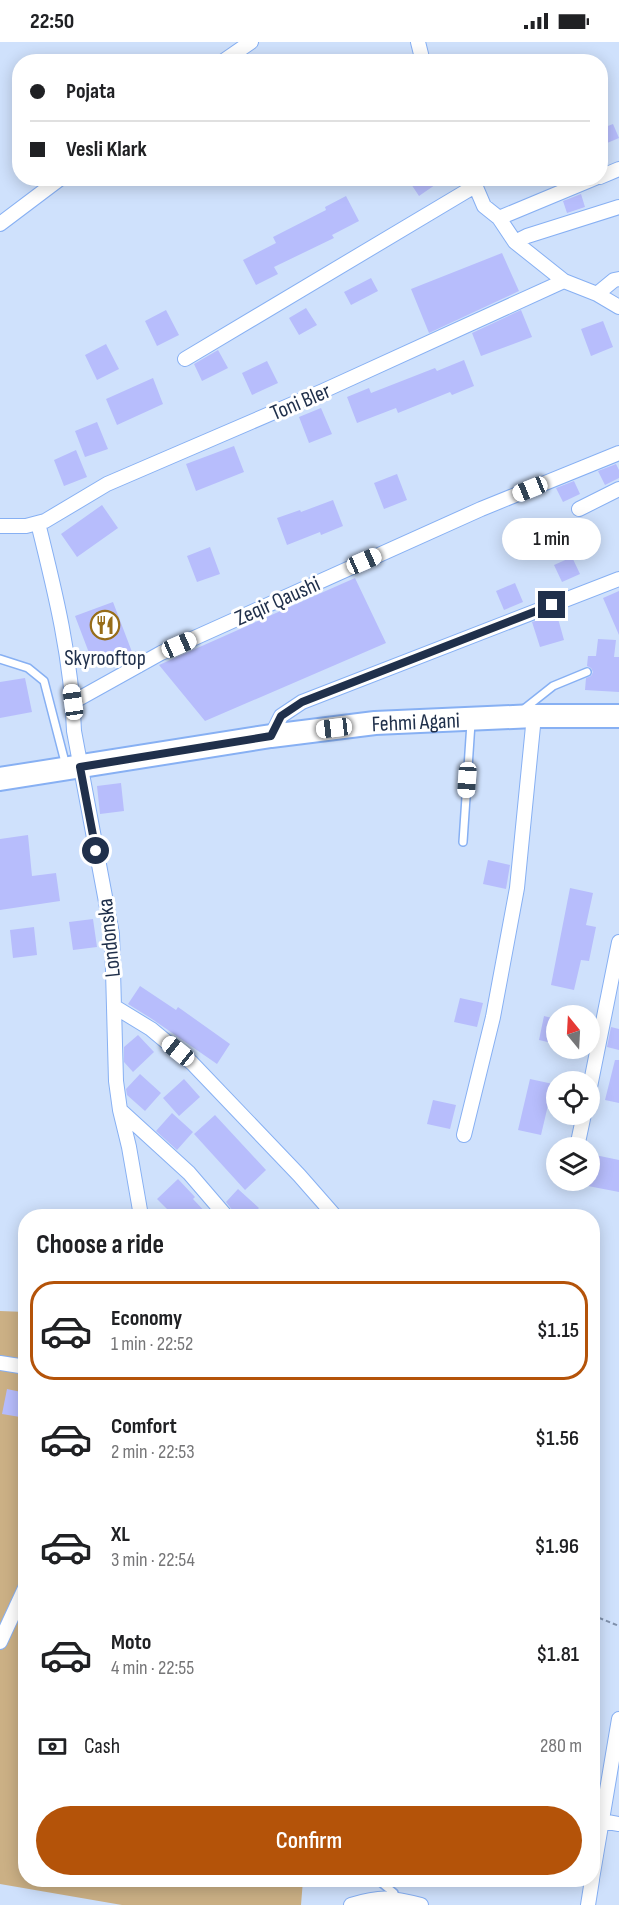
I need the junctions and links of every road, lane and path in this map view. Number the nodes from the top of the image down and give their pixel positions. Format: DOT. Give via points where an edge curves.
graph roads {
  1 [pos="251,42"];
  2 [pos="234,54"];
  3 [pos="50,186"];
  4 [pos="467,186"];
  5 [pos="476,186"];
  6 [pos="576,186"];
  7 [pos="619,207"];
  8 [pos="499,218"];
  9 [pos="0,224"];
  10 [pos="515,242"];
  11 [pos="619,279"];
  12 [pos="564,281"];
  13 [pos="597,294"];
  14 [pos="619,307"];
  15 [pos="185,359"];
  16 [pos="619,453"];
  17 [pos="619,489"];
  18 [pos="579,509"];
  19 [pos="38,523"];
  20 [pos="0,526"];
  21 [pos="619,579"];
  22 [pos="0,659"];
  23 [pos="587,672"];
  24 [pos="73,702"];
  25 [pos="524,716"];
  26 [pos="619,716"];
  27 [pos="472,718"];
  28 [pos="271,736"];
  29 [pos="74,768"];
  30 [pos="0,779"];
  31 [pos="463,842"];
  32 [pos="619,942"];
  33 [pos="115,1007"];
  34 [pos="593,1071"];
  35 [pos="120,1110"];
  36 [pos="464,1135"];
  37 [pos="140,1209"];
  38 [pos="220,1209"];
  39 [pos="329,1209"];
  40 [pos="0,1363"];
  41 [pos="18,1366"];
  42 [pos="18,1603"];
  43 [pos="600,1618"];
  44 [pos="619,1626"];
  45 [pos="0,1642"];
  46 [pos="619,1719"];
  47 [pos="602,1821"];
  48 [pos="619,1824"];
  49 [pos="600,1833"];
  50 [pos="387,1887"];
  51 [pos="591,1887"];
  52 [pos="395,1898"];
  53 [pos="351,1905"];
  54 [pos="421,1905"];
  55 [pos="588,1905"];
  1 -- 2 [label="street"];
  3 -- 9 [label="street"];
  4 -- 15 [label="street"];
  5 -- 8 [label="street" via="484,206"];
  6 -- 8 [label="street"];
  7 -- 10 [label="street"];
  8 -- 10 [label="street"];
  10 -- 12 [label="street"];
  11 -- 13 [label="street"];
  12 -- 13 [label="street"];
  12 -- 19 [label="street, Toni Bler" via="107,484"];
  13 -- 14 [label="street"];
  16 -- 24 [label="street, Zeqir Qaushi" via="482,509 171,648"];
  17 -- 18 [label="street"];
  19 -- 20 [label="street, Toni Bler"];
  19 -- 24 [label="street" via="61,616"];
  21 -- 28 [label="street" via="302,702 281,716"];
  22 -- 29 [label="lane" via="28,668 44,681"];
  23 -- 25 [label="lane" via="553,686"];
  24 -- 29 [label="street"];
  25 -- 26 [label="main road, Fehmi Agani"];
  25 -- 27 [label="main road, Fehmi Agani"];
  25 -- 36 [label="street" via="517,888 493,1017"];
  27 -- 28 [label="main road, Fehmi Agani" via="375,723"];
  27 -- 31 [label="lane"];
  28 -- 29 [label="main road, Fehmi Agani"];
  29 -- 30 [label="main road, Fehmi Agani"];
  29 -- 33 [label="street, Londonska" via="112,934"];
  32 -- 34 [label="street"];
  33 -- 35 [label="street, Londonska"];
  33 -- 39 [label="street" via="192,1063"];
  35 -- 37 [label="street, Londonska"];
  35 -- 38 [label="street" via="189,1173"];
  40 -- 41 [label="street"];
  42 -- 45 [label="street"];
  43 -- 44 [label="path"];
  46 -- 47 [label="street"];
  47 -- 48 [label="street"];
  47 -- 49 [label="street"];
  50 -- 52 [label="lane"];
  51 -- 55 [label="street"];
  52 -- 53 [label="street" via="374,1898"];
  52 -- 54 [label="street"];
}
